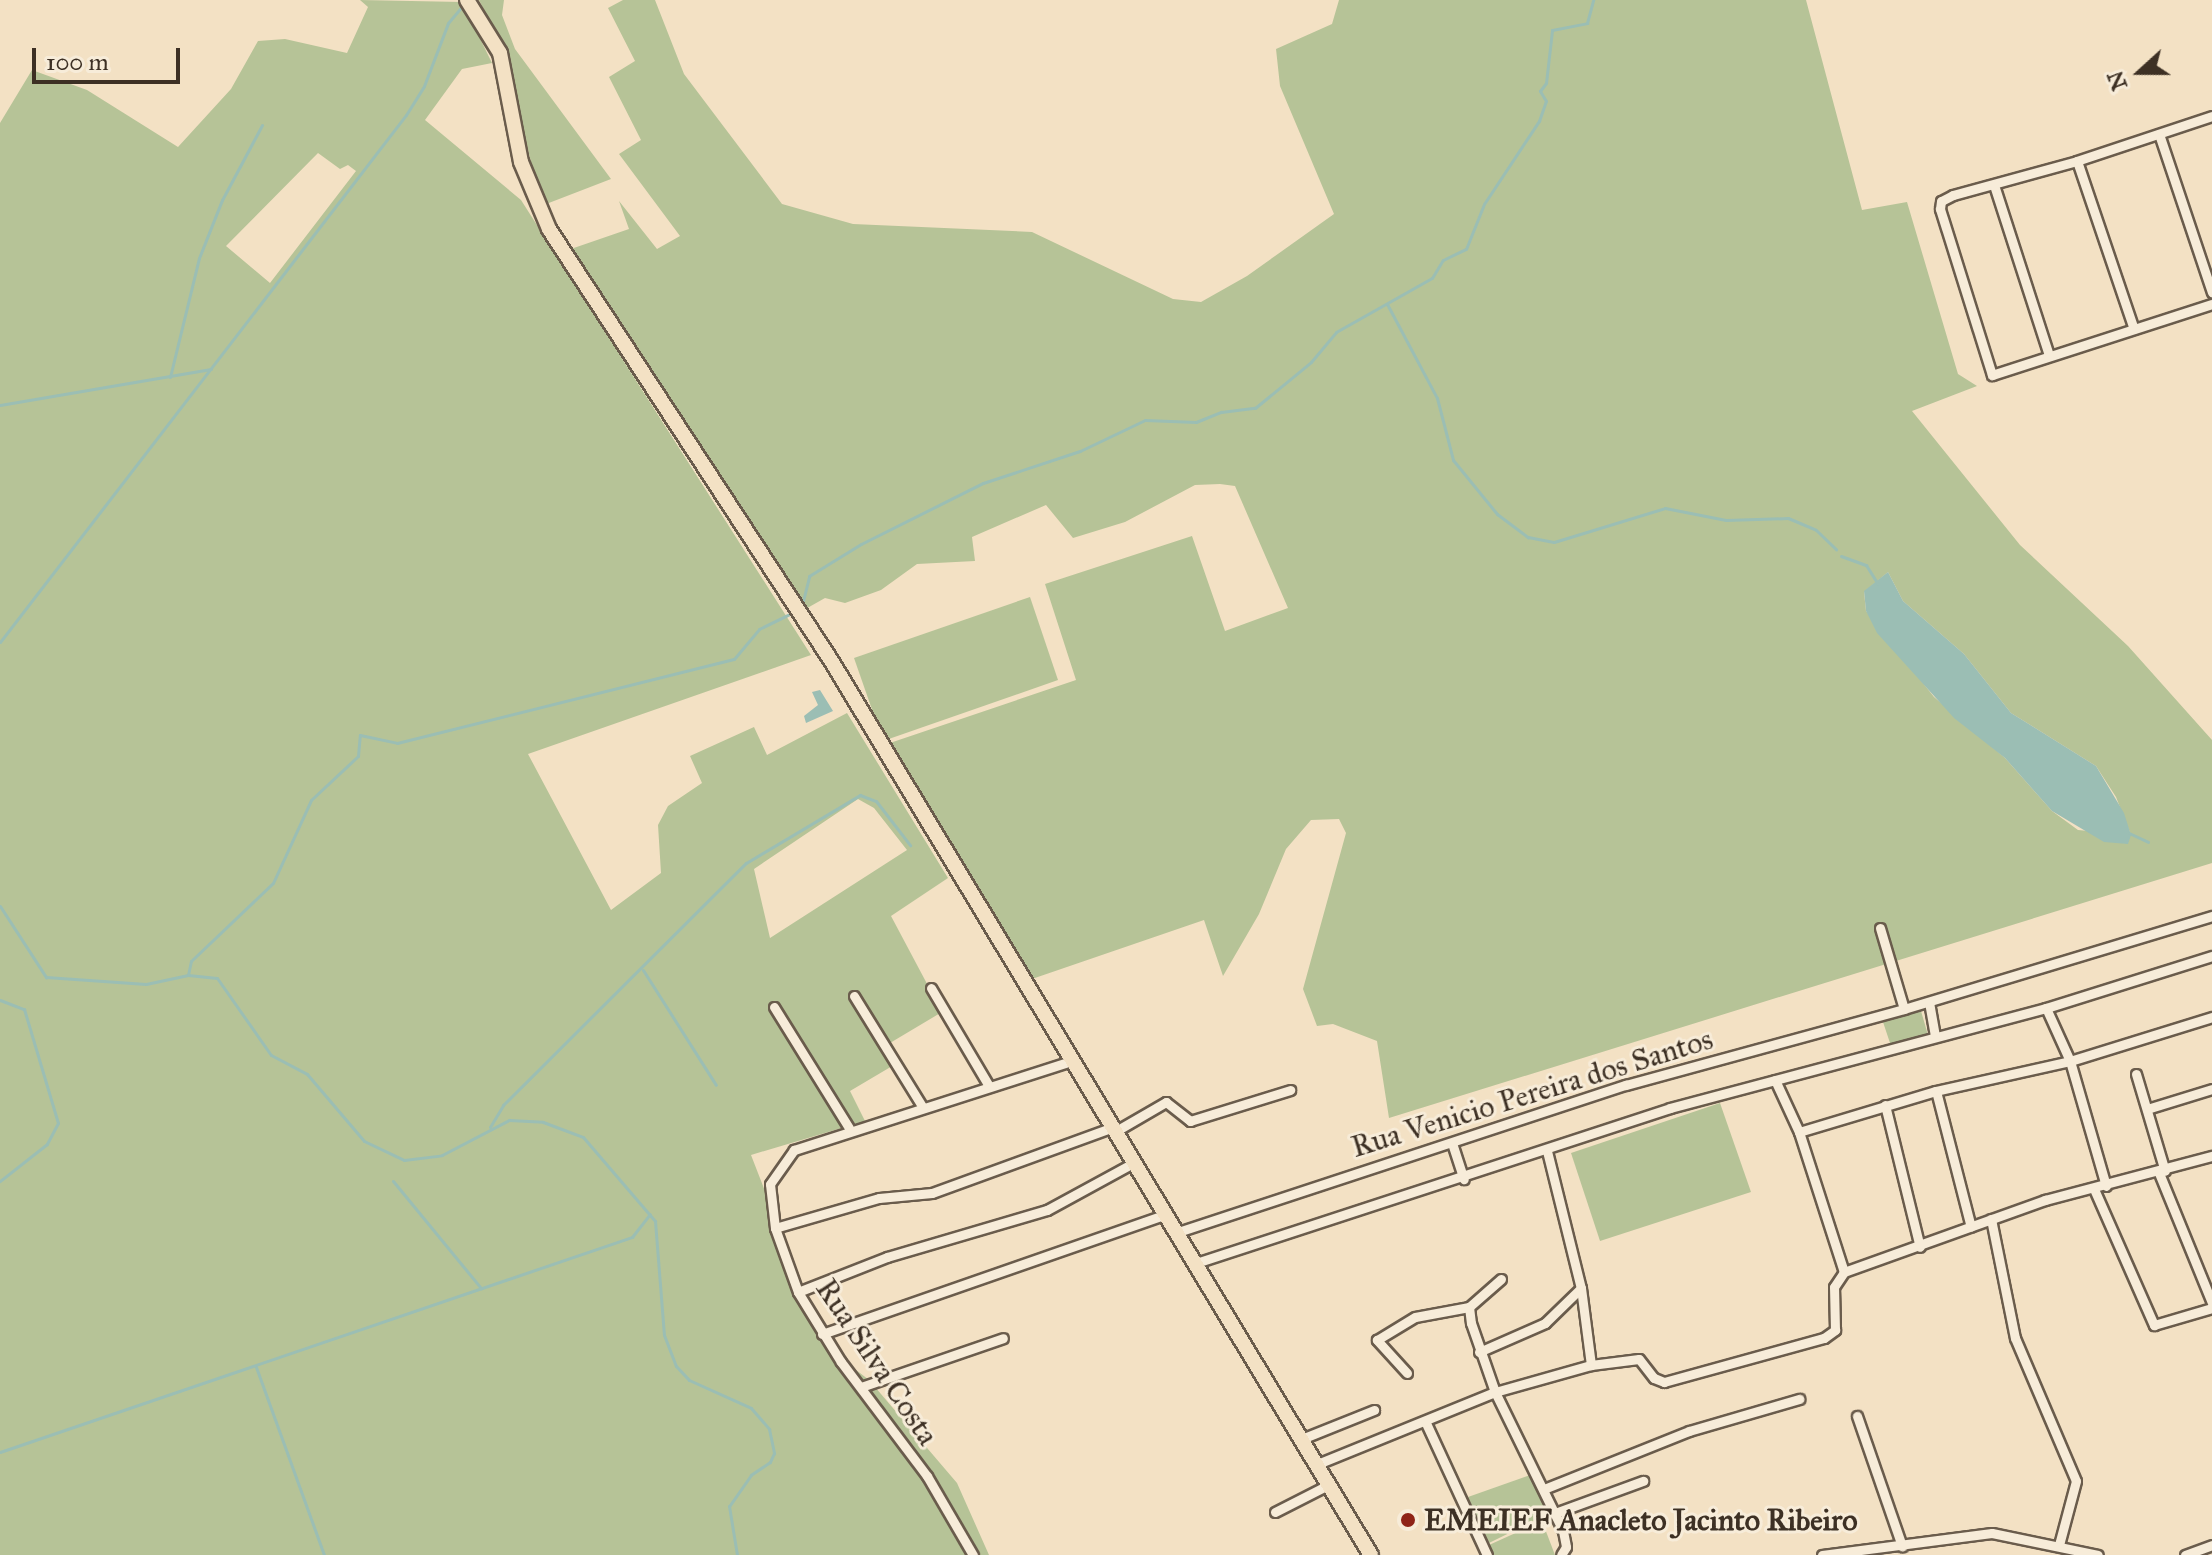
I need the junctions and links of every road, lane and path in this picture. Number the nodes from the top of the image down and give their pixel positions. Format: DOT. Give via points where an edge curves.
graph roads {
  1 [pos="467,0"];
  2 [pos="2212,116"];
  3 [pos="2159,134"];
  4 [pos="2077,161"];
  5 [pos="1994,185"];
  6 [pos="2212,292"];
  7 [pos="2212,304"];
  8 [pos="2134,329"];
  9 [pos="2049,355"];
  10 [pos="2212,916"];
  11 [pos="1880,928"];
  12 [pos="2212,956"];
  13 [pos="931,988"];
  14 [pos="854,996"];
  15 [pos="1929,1002"];
  16 [pos="774,1007"];
  17 [pos="2046,1008"];
  18 [pos="1904,1009"];
  19 [pos="2212,1017"];
  20 [pos="1935,1036"];
  21 [pos="1072,1061"];
  22 [pos="2070,1061"];
  23 [pos="2136,1074"];
  24 [pos="1775,1080"];
  25 [pos="989,1086"];
  26 [pos="2212,1089"];
  27 [pos="1290,1090"];
  28 [pos="1936,1091"];
  29 [pos="1885,1105"];
  30 [pos="922,1106"];
  31 [pos="2147,1109"];
  32 [pos="849,1128"];
  33 [pos="1115,1129"];
  34 [pos="1799,1132"];
  35 [pos="1452,1143"];
  36 [pos="1547,1151"];
  37 [pos="2212,1156"];
  38 [pos="1135,1162"];
  39 [pos="2162,1172"];
  40 [pos="1464,1179"];
  41 [pos="2106,1186"];
  42 [pos="2094,1189"];
  43 [pos="1167,1214"];
  44 [pos="1991,1219"];
  45 [pos="1971,1227"];
  46 [pos="775,1228"];
  47 [pos="1178,1232"];
  48 [pos="1920,1247"];
  49 [pos="1196,1263"];
  50 [pos="1844,1272"];
  51 [pos="1501,1279"];
  52 [pos="1581,1288"];
  53 [pos="798,1292"];
  54 [pos="2212,1306"];
  55 [pos="1469,1307"];
  56 [pos="822,1334"];
  57 [pos="1003,1338"];
  58 [pos="1479,1352"];
  59 [pos="1591,1365"];
  60 [pos="1407,1373"];
  61 [pos="861,1387"];
  62 [pos="1495,1392"];
  63 [pos="1799,1399"];
  64 [pos="1374,1410"];
  65 [pos="1857,1416"];
  66 [pos="1425,1421"];
  67 [pos="1299,1440"];
  68 [pos="1315,1465"];
  69 [pos="1643,1481"];
  70 [pos="1328,1485"];
  71 [pos="1544,1489"];
  72 [pos="1275,1512"];
  73 [pos="1555,1513"];
  74 [pos="2059,1545"];
  75 [pos="2212,1545"];
  76 [pos="1905,1546"];
  77 [pos="1564,1551"];
  78 [pos="973,1555"];
  79 [pos="1371,1555"];
  80 [pos="1487,1555"];
  81 [pos="1822,1555"];
  82 [pos="1915,1555"];
  83 [pos="2098,1555"];
  84 [pos="2185,1555"];
  1 -- 21 [label="main road" via="500,53 521,162 549,229 832,662"];
  2 -- 3 [label="street"];
  3 -- 4 [label="street"];
  3 -- 6 [label="street"];
  4 -- 5 [label="street"];
  4 -- 8 [label="street"];
  5 -- 9 [label="street"];
  5 -- 9 [label="street" via="1941,201 1954,262 1992,375"];
  7 -- 8 [label="street"];
  8 -- 9 [label="street"];
  10 -- 15 [label="street, Rua Venicio Pereira dos Santos"];
  11 -- 18 [label="street"];
  12 -- 17 [label="street"];
  13 -- 25 [label="street"];
  14 -- 30 [label="street"];
  15 -- 18 [label="street, Rua Venicio Pereira dos Santos"];
  15 -- 20 [label="street"];
  16 -- 32 [label="street"];
  17 -- 20 [label="street"];
  17 -- 22 [label="street"];
  18 -- 35 [label="street, Rua Venicio Pereira dos Santos" via="1626,1085"];
  19 -- 22 [label="street"];
  20 -- 24 [label="street"];
  21 -- 25 [label="street, Rua Silva Costa"];
  21 -- 33 [label="main road"];
  22 -- 28 [label="street"];
  22 -- 41 [label="street"];
  23 -- 31 [label="street"];
  24 -- 34 [label="street"];
  24 -- 36 [label="street" via="1670,1108"];
  25 -- 30 [label="street, Rua Silva Costa"];
  26 -- 31 [label="street"];
  27 -- 33 [label="street" via="1190,1121 1166,1102"];
  28 -- 29 [label="street"];
  28 -- 45 [label="street"];
  29 -- 34 [label="street"];
  29 -- 48 [label="street"];
  30 -- 32 [label="street, Rua Silva Costa"];
  31 -- 39 [label="street"];
  32 -- 46 [label="street, Rua Silva Costa" via="783,1158 770,1184"];
  33 -- 38 [label="main road"];
  33 -- 46 [label="street" via="932,1193 867,1201"];
  34 -- 50 [label="street"];
  35 -- 40 [label="street"];
  35 -- 47 [label="street, Rua Venicio Pereira dos Santos"];
  36 -- 40 [label="street"];
  36 -- 52 [label="street"];
  37 -- 39 [label="street"];
  38 -- 43 [label="main road"];
  38 -- 53 [label="street" via="1047,1210 887,1257"];
  39 -- 41 [label="street"];
  39 -- 54 [label="street"];
  40 -- 49 [label="street"];
  41 -- 42 [label="street"];
  42 -- 44 [label="street"];
  42 -- 54 [label="street" via="2154,1325"];
  43 -- 47 [label="main road"];
  43 -- 56 [label="street"];
  44 -- 45 [label="street"];
  44 -- 74 [label="street" via="2015,1338 2073,1469 2074,1492"];
  45 -- 48 [label="street"];
  46 -- 53 [label="street, Rua Silva Costa"];
  47 -- 49 [label="main road"];
  48 -- 50 [label="street"];
  49 -- 67 [label="main road"];
  50 -- 59 [label="street" via="1834,1287 1835,1330 1824,1338 1664,1382 1639,1359"];
  51 -- 55 [label="street"];
  52 -- 58 [label="street" via="1545,1323"];
  52 -- 59 [label="street"];
  53 -- 56 [label="street, Rua Silva Costa"];
  55 -- 58 [label="street"];
  55 -- 60 [label="street" via="1415,1317 1377,1340"];
  56 -- 61 [label="street, Rua Silva Costa"];
  57 -- 61 [label="street"];
  58 -- 62 [label="street"];
  59 -- 62 [label="street"];
  61 -- 78 [label="street, Rua Silva Costa" via="927,1476"];
  62 -- 66 [label="street"];
  62 -- 71 [label="street"];
  63 -- 71 [label="street" via="1689,1431"];
  64 -- 67 [label="street"];
  65 -- 76 [label="street"];
  66 -- 68 [label="street"];
  66 -- 80 [label="street"];
  67 -- 68 [label="main road"];
  68 -- 70 [label="main road"];
  69 -- 73 [label="street"];
  70 -- 72 [label="street"];
  70 -- 79 [label="main road"];
  71 -- 73 [label="street"];
  73 -- 77 [label="street"];
  74 -- 76 [label="street" via="1992,1533"];
  74 -- 83 [label="street"];
  75 -- 84 [label="street"];
  76 -- 81 [label="street"];
  76 -- 82 [label="street"];
}
